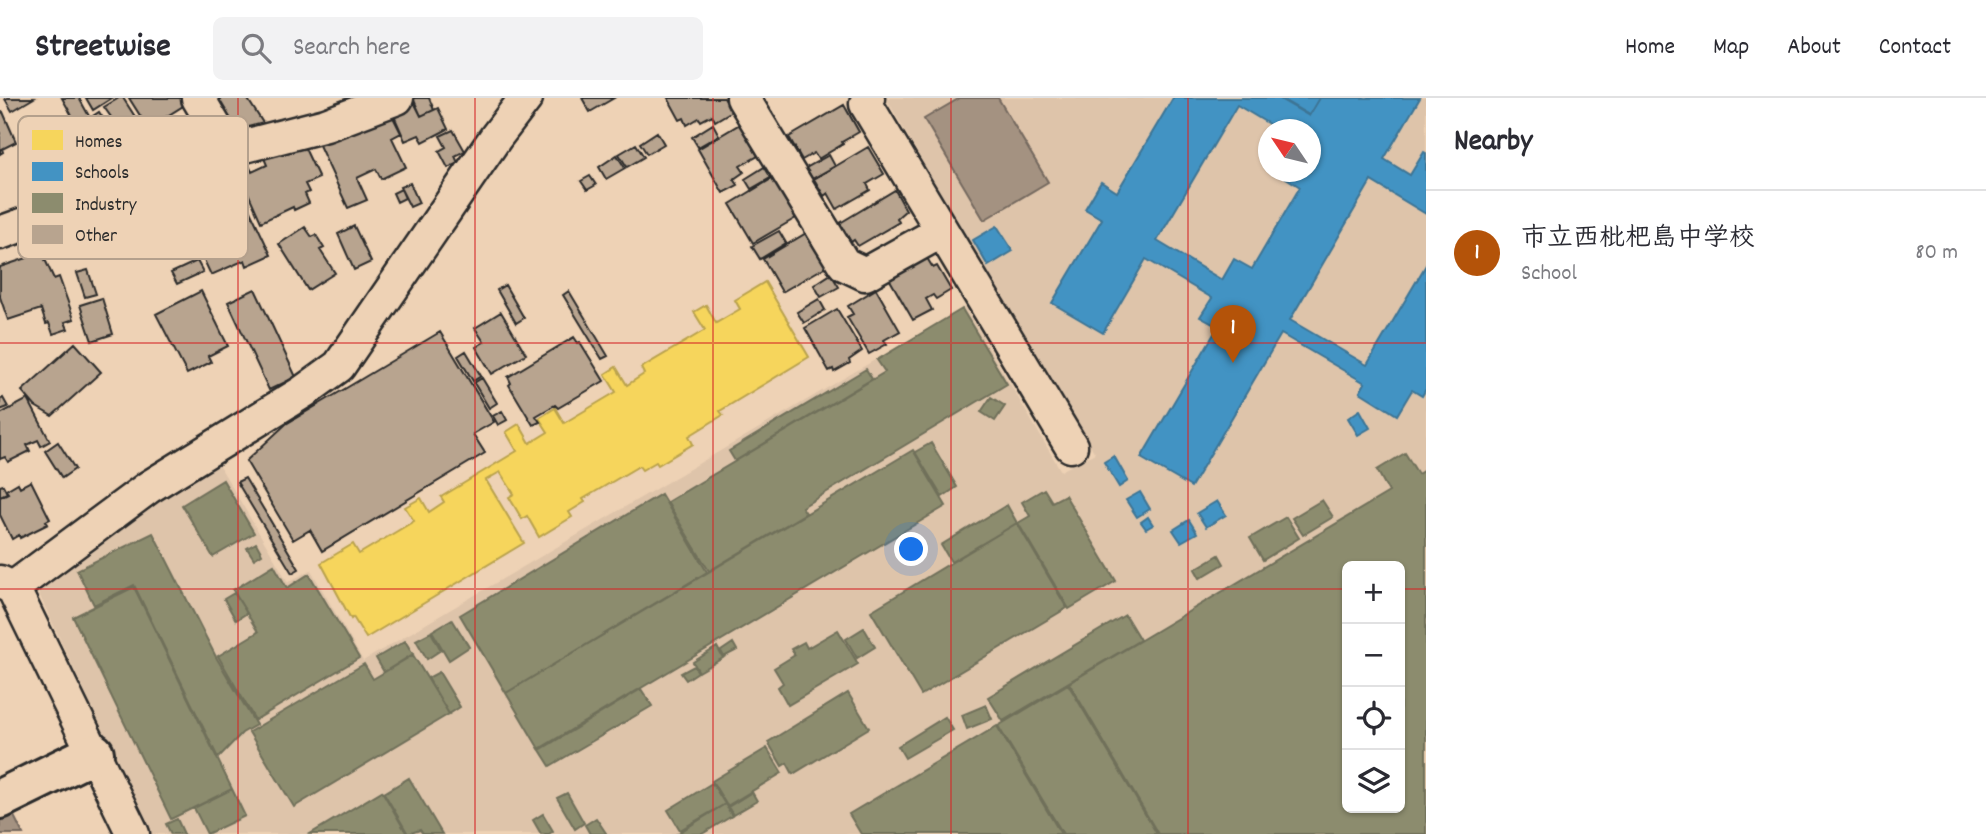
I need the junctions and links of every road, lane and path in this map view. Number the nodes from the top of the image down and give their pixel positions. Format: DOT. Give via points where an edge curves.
graph roads {
  1 [pos="198,98"];
  2 [pos="397,98"];
  3 [pos="526,98"];
  4 [pos="743,98"];
  5 [pos="868,98"];
  6 [pos="209,116"];
  7 [pos="248,145"];
  8 [pos="18,226"];
  9 [pos="942,231"];
  10 [pos="0,233"];
  11 [pos="1071,446"];
  12 [pos="6,585"];
  13 [pos="94,753"];
  14 [pos="0,799"];
  15 [pos="133,834"];
  1 -- 6 [label="street"];
  2 -- 7 [label="street" via="326,125"];
  3 -- 12 [label="street" via="339,366"];
  4 -- 9 [label="street" via="844,264 865,274"];
  5 -- 9 [label="street" via="866,104"];
  8 -- 10 [label="street"];
  9 -- 11 [label="street"];
  12 -- 13 [label="street"];
  13 -- 14 [label="street"];
  13 -- 15 [label="street"];
}
